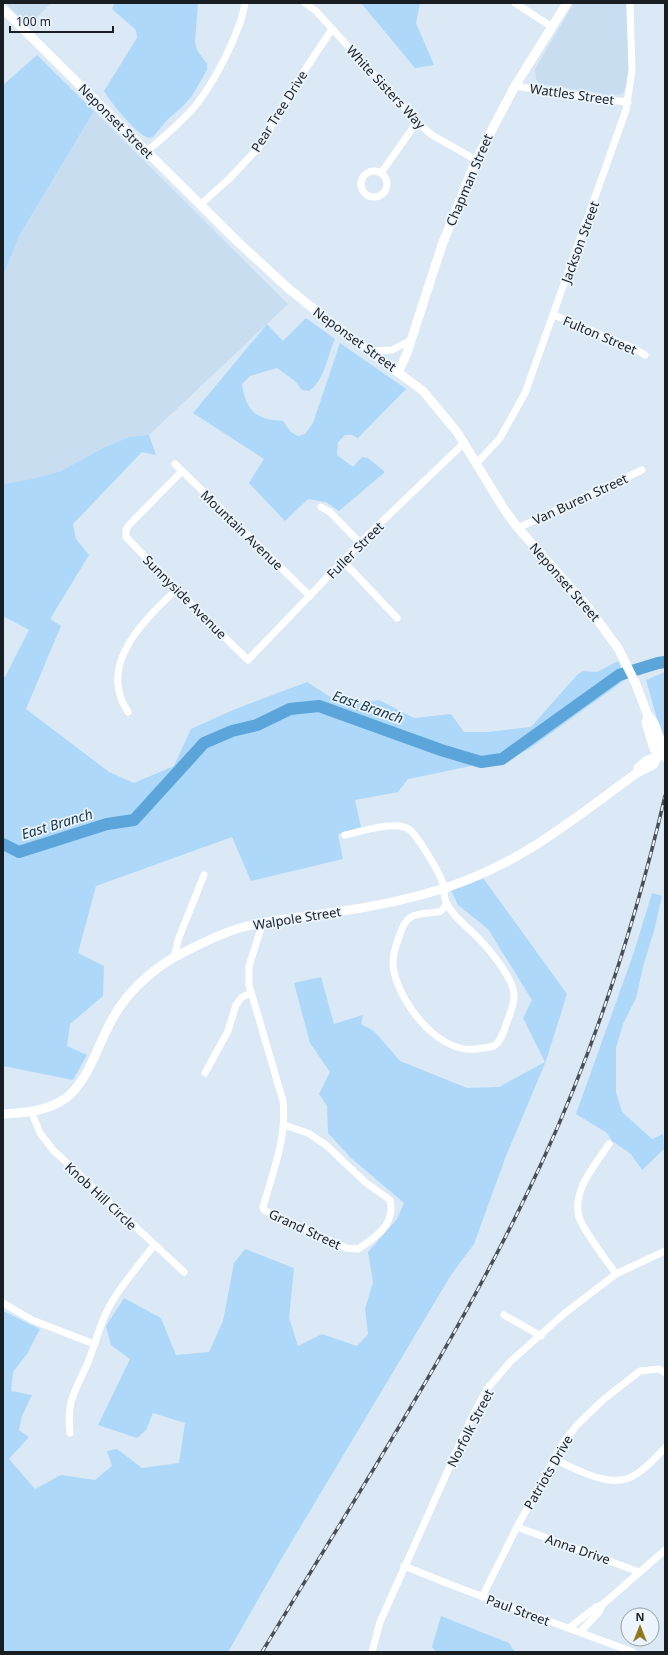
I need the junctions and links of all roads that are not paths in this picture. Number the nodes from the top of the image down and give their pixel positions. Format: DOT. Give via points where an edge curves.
graph roads {
  1 [pos="245,3"];
  2 [pos="305,3"];
  3 [pos="515,3"];
  4 [pos="568,3"];
  5 [pos="630,3"];
  6 [pos="3,9"];
  7 [pos="552,27"];
  8 [pos="332,29"];
  9 [pos="515,86"];
  10 [pos="628,102"];
  11 [pos="417,122"];
  12 [pos="147,151"];
  13 [pos="476,160"];
  14 [pos="381,173"];
  15 [pos="201,204"];
  16 [pos="554,315"];
  17 [pos="411,340"];
  18 [pos="370,351"];
  19 [pos="645,355"];
  20 [pos="399,371"];
  21 [pos="464,443"];
  22 [pos="477,463"];
  23 [pos="175,464"];
  24 [pos="642,470"];
  25 [pos="182,471"];
  26 [pos="321,507"];
  27 [pos="518,528"];
  28 [pos="360,543"];
  29 [pos="343,562"];
  30 [pos="177,589"];
  31 [pos="310,596"];
  32 [pos="397,618"];
  33 [pos="248,660"];
  34 [pos="128,712"];
  35 [pos="662,753"];
  36 [pos="345,835"];
  37 [pos="204,875"];
  38 [pos="444,888"];
  39 [pos="447,904"];
  40 [pos="263,922"];
  41 [pos="174,958"];
  42 [pos="251,993"];
  43 [pos="205,1073"];
  44 [pos="31,1111"];
  45 [pos="3,1114"];
  46 [pos="284,1125"];
  47 [pos="608,1144"];
  48 [pos="154,1245"];
  49 [pos="665,1251"];
  50 [pos="184,1272"];
  51 [pos="616,1274"];
  52 [pos="3,1303"];
  53 [pos="504,1315"];
  54 [pos="540,1336"];
  55 [pos="94,1344"];
  56 [pos="665,1373"];
  57 [pos="70,1433"];
  58 [pos="665,1448"];
  59 [pos="554,1459"];
  60 [pos="517,1527"];
  61 [pos="665,1550"];
  62 [pos="404,1566"];
  63 [pos="639,1572"];
  64 [pos="482,1597"];
  65 [pos="602,1605"];
  66 [pos="569,1628"];
  67 [pos="580,1632"];
  68 [pos="372,1652"];
  69 [pos="633,1652"];
  1 -- 12 [label="street" via="237,31 207,88 195,105"];
  2 -- 8 [label="street, White Sisters Way"];
  3 -- 7 [label="street"];
  4 -- 7 [label="main road, Chapman Street"];
  5 -- 10 [label="street, Jackson Street" via="632,70"];
  6 -- 12 [label="main road, Neponset Street"];
  7 -- 9 [label="main road, Chapman Street"];
  8 -- 11 [label="street, White Sisters Way"];
  8 -- 15 [label="street, Pear Tree Drive" via="259,147"];
  9 -- 10 [label="street, Wattles Street"];
  9 -- 13 [label="main road, Chapman Street"];
  10 -- 16 [label="street, Jackson Street"];
  11 -- 13 [label="street, White Sisters Way" via="432,135"];
  11 -- 14 [label="street"];
  12 -- 15 [label="main road, Neponset Street"];
  13 -- 17 [label="main road, Chapman Street" via="442,245"];
  15 -- 18 [label="main road, Neponset Street" via="289,289"];
  16 -- 19 [label="street, Fulton Street"];
  16 -- 22 [label="street, Jackson Street" via="520,404 500,438"];
  17 -- 18 [label="street" via="392,350"];
  17 -- 20 [label="main road, Chapman Street"];
  18 -- 20 [label="main road, Neponset Street"];
  20 -- 21 [label="main road, Neponset Street" via="423,391"];
  21 -- 22 [label="main road, Neponset Street"];
  21 -- 28 [label="street, Fuller Street"];
  22 -- 27 [label="main road, Neponset Street"];
  23 -- 25 [label="street, Mountain Avenue"];
  24 -- 27 [label="street, Van Buren Street"];
  25 -- 30 [label="street, Sunnyside Avenue" via="129,525 126,533 128,540"];
  25 -- 31 [label="street, Mountain Avenue"];
  26 -- 28 [label="street" via="330,512"];
  27 -- 35 [label="main road, Neponset Street" via="589,608 609,635 635,682 648,716 646,723 654,749"];
  28 -- 29 [label="street, Fuller Street"];
  29 -- 31 [label="street, Fuller Street"];
  29 -- 32 [label="street"];
  30 -- 33 [label="street, Sunnyside Avenue"];
  30 -- 34 [label="street" via="152,612 125,650 118,682 120,695"];
  31 -- 33 [label="street, Fuller Street"];
  35 -- 38 [label="main road, Walpole Street" via="654,764 637,773 527,852 479,876"];
  36 -- 38 [label="street" via="387,826 409,829 424,849"];
  37 -- 41 [label="street"];
  38 -- 39 [label="street"];
  38 -- 40 [label="main road, Walpole Street" via="388,903"];
  39 -- 39 [label="street" via="441,911 411,917 403,926 395,946 393,972 404,1001 437,1036 465,1050 494,1046 501,1038 509,1015 513,1002 512,988 504,970 485,945"];
  40 -- 41 [label="main road, Walpole Street" via="238,928"];
  40 -- 42 [label="street, Grand Street" via="248,966"];
  41 -- 44 [label="main road, Walpole Street" via="155,969 129,995 113,1017 87,1070 67,1097 46,1108"];
  42 -- 43 [label="street" via="242,997 236,1005 228,1031"];
  42 -- 46 [label="street, Grand Street" via="283,1101"];
  44 -- 45 [label="main road, Walpole Street"];
  44 -- 48 [label="street, Knob Hill Circle" via="40,1132 53,1150"];
  46 -- 46 [label="street, Grand Street" via="264,1210 346,1248 358,1249 381,1232 390,1220 390,1200 365,1182 326,1145 308,1133"];
  47 -- 51 [label="street" via="582,1188 578,1200 579,1217"];
  48 -- 50 [label="street, Knob Hill Circle"];
  48 -- 55 [label="street" via="111,1304"];
  49 -- 51 [label="street, Norfolk Street"];
  51 -- 54 [label="street, Norfolk Street"];
  52 -- 55 [label="street" via="32,1320"];
  53 -- 54 [label="street"];
  54 -- 62 [label="street, Norfolk Street" via="511,1361 488,1389 471,1419"];
  55 -- 57 [label="street" via="70,1401"];
  56 -- 59 [label="street, Patriots Drive" via="660,1369 640,1371 604,1398 577,1425"];
  58 -- 59 [label="street" via="640,1471 622,1480 590,1475"];
  59 -- 60 [label="street, Patriots Drive"];
  60 -- 63 [label="street, Anna Drive"];
  60 -- 64 [label="street, Patriots Drive"];
  61 -- 63 [label="street"];
  62 -- 64 [label="street, Paul Street"];
  62 -- 68 [label="street, Norfolk Street" via="380,1622"];
  63 -- 65 [label="street"];
  64 -- 66 [label="street, Paul Street"];
  65 -- 66 [label="street"];
  65 -- 67 [label="street" via="599,1612"];
  66 -- 67 [label="street, Paul Street"];
  67 -- 69 [label="street, Paul Street"];
}
